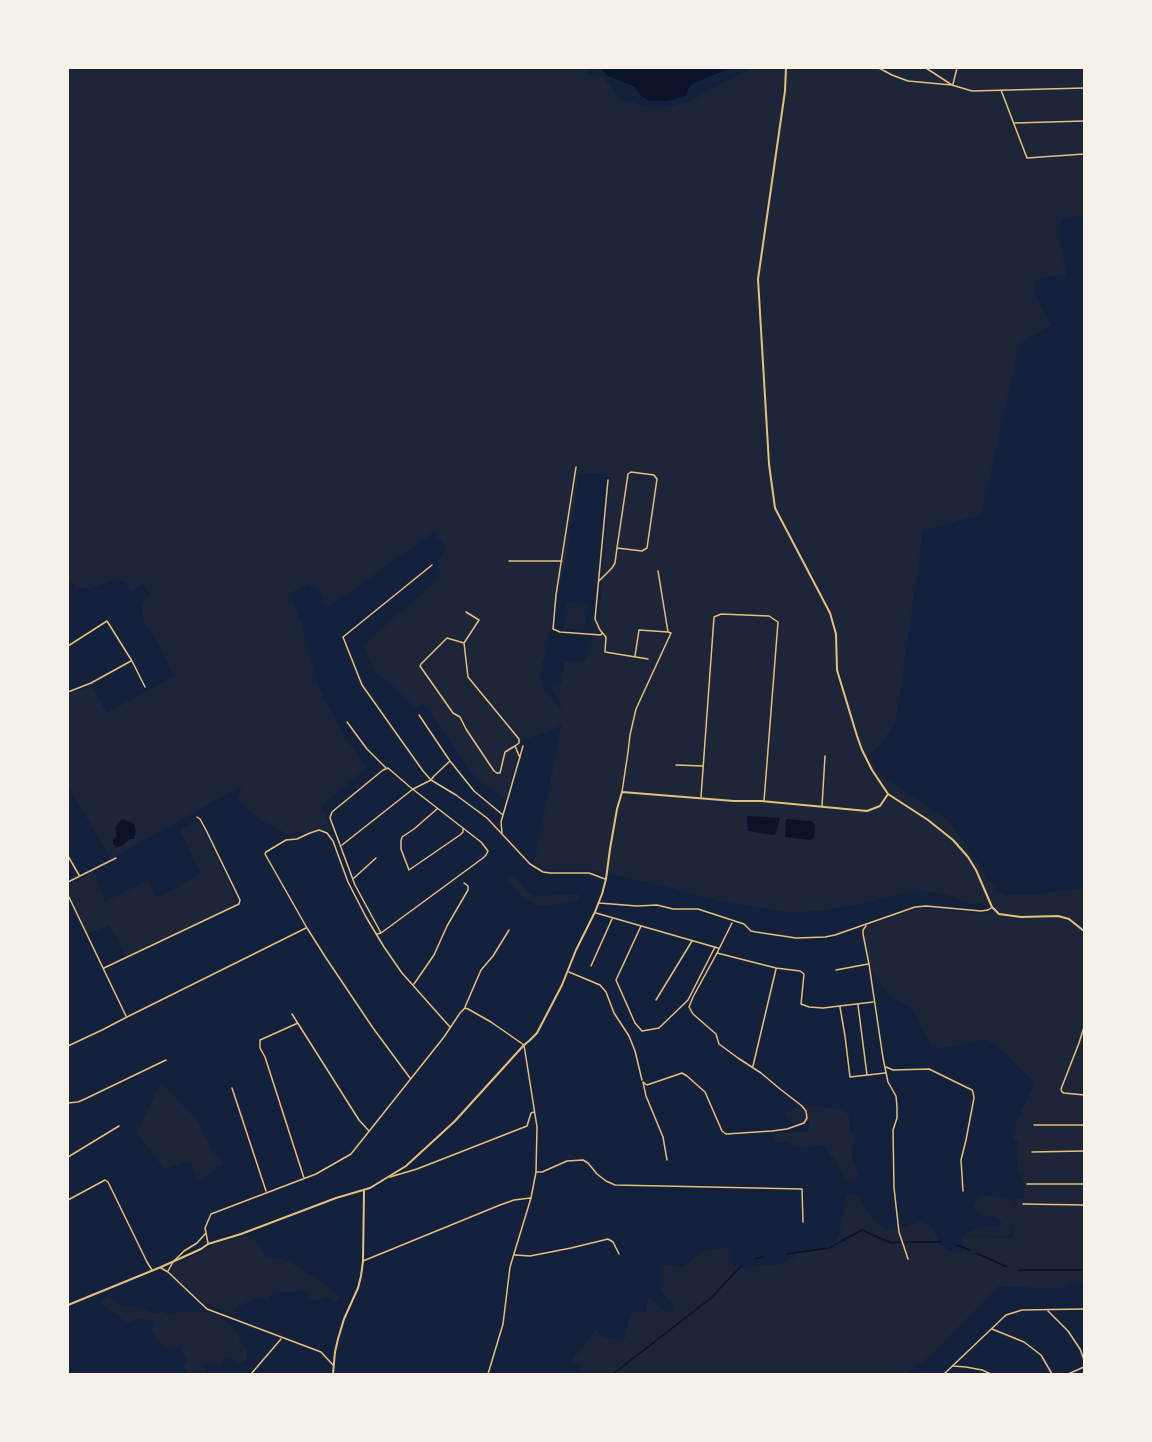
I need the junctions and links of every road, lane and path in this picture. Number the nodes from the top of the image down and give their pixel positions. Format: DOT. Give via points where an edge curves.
graph roads {
  1 [pos="786,68"];
  2 [pos="879,68"];
  3 [pos="926,68"];
  4 [pos="934,68"];
  5 [pos="957,68"];
  6 [pos="932,71"];
  7 [pos="952,85"];
  8 [pos="1084,88"];
  9 [pos="1001,90"];
  10 [pos="1084,121"];
  11 [pos="1014,123"];
  12 [pos="1084,154"];
  13 [pos="576,467"];
  14 [pos="608,480"];
  15 [pos="617,548"];
  16 [pos="510,561"];
  17 [pos="562,561"];
  18 [pos="432,566"];
  19 [pos="658,571"];
  20 [pos="598,581"];
  21 [pos="466,612"];
  22 [pos="668,632"];
  23 [pos="602,633"];
  24 [pos="464,643"];
  25 [pos="68,646"];
  26 [pos="635,657"];
  27 [pos="648,659"];
  28 [pos="132,661"];
  29 [pos="145,687"];
  30 [pos="68,692"];
  31 [pos="419,715"];
  32 [pos="347,722"];
  33 [pos="523,746"];
  34 [pos="515,747"];
  35 [pos="825,756"];
  36 [pos="520,758"];
  37 [pos="450,761"];
  38 [pos="676,765"];
  39 [pos="704,766"];
  40 [pos="386,768"];
  41 [pos="431,780"];
  42 [pos="413,789"];
  43 [pos="622,792"];
  44 [pos="888,794"];
  45 [pos="701,798"];
  46 [pos="764,801"];
  47 [pos="822,807"];
  48 [pos="438,809"];
  49 [pos="503,815"];
  50 [pos="197,817"];
  51 [pos="463,828"];
  52 [pos="502,834"];
  53 [pos="341,846"];
  54 [pos="68,856"];
  55 [pos="116,858"];
  56 [pos="376,858"];
  57 [pos="80,876"];
  58 [pos="353,879"];
  59 [pos="606,879"];
  60 [pos="68,882"];
  61 [pos="464,883"];
  62 [pos="68,895"];
  63 [pos="599,903"];
  64 [pos="992,907"];
  65 [pos="595,912"];
  66 [pos="612,918"];
  67 [pos="732,921"];
  68 [pos="866,925"];
  69 [pos="641,926"];
  70 [pos="307,928"];
  71 [pos="509,930"];
  72 [pos="1084,931"];
  73 [pos="381,933"];
  74 [pos="377,934"];
  75 [pos="692,940"];
  76 [pos="715,947"];
  77 [pos="720,949"];
  78 [pos="717,953"];
  79 [pos="869,964"];
  80 [pos="591,966"];
  81 [pos="104,968"];
  82 [pos="777,968"];
  83 [pos="836,970"];
  84 [pos="568,972"];
  85 [pos="414,985"];
  86 [pos="656,1000"];
  87 [pos="874,1002"];
  88 [pos="857,1004"];
  89 [pos="840,1006"];
  90 [pos="465,1008"];
  91 [pos="292,1014"];
  92 [pos="127,1017"];
  93 [pos="298,1023"];
  94 [pos="450,1027"];
  95 [pos="1084,1027"];
  96 [pos="524,1045"];
  97 [pos="68,1046"];
  98 [pos="166,1060"];
  99 [pos="885,1066"];
  100 [pos="753,1068"];
  101 [pos="886,1072"];
  102 [pos="867,1076"];
  103 [pos="411,1078"];
  104 [pos="643,1082"];
  105 [pos="232,1088"];
  106 [pos="1084,1095"];
  107 [pos="68,1103"];
  108 [pos="535,1112"];
  109 [pos="1034,1125"];
  110 [pos="1084,1125"];
  111 [pos="119,1126"];
  112 [pos="369,1132"];
  113 [pos="1084,1151"];
  114 [pos="1032,1152"];
  115 [pos="68,1157"];
  116 [pos="668,1160"];
  117 [pos="536,1172"];
  118 [pos="389,1177"];
  119 [pos="304,1179"];
  120 [pos="1027,1184"];
  121 [pos="1084,1184"];
  122 [pos="364,1191"];
  123 [pos="963,1191"];
  124 [pos="266,1192"];
  125 [pos="531,1198"];
  126 [pos="68,1200"];
  127 [pos="1023,1204"];
  128 [pos="1084,1205"];
  129 [pos="803,1222"];
  130 [pos="206,1233"];
  131 [pos="208,1244"];
  132 [pos="514,1254"];
  133 [pos="619,1254"];
  134 [pos="908,1259"];
  135 [pos="363,1261"];
  136 [pos="173,1262"];
  137 [pos="161,1267"];
  138 [pos="152,1270"];
  139 [pos="168,1272"];
  140 [pos="68,1305"];
  141 [pos="1084,1309"];
  142 [pos="1046,1310"];
  143 [pos="991,1329"];
  144 [pos="282,1338"];
  145 [pos="1084,1360"];
  146 [pos="333,1365"];
  147 [pos="952,1366"];
  148 [pos="1084,1367"];
  149 [pos="251,1374"];
  150 [pos="333,1374"];
  151 [pos="488,1374"];
  152 [pos="944,1374"];
  153 [pos="991,1374"];
  154 [pos="1052,1374"];
  155 [pos="1068,1374"];
  1 -- 44 [label="street" via="758,279 771,486 775,508 830,613 836,634 837,670 857,736"];
  2 -- 7 [label="street" via="908,81"];
  3 -- 6 [label="street"];
  4 -- 6 [label="street"];
  5 -- 7 [label="street"];
  6 -- 7 [label="street"];
  7 -- 9 [label="street" via="972,91"];
  8 -- 9 [label="street"];
  9 -- 11 [label="street"];
  10 -- 11 [label="street"];
  11 -- 12 [label="street" via="1027,158"];
  13 -- 17 [label="street"];
  14 -- 20 [label="street"];
  15 -- 15 [label="street" via="628,474 654,474 657,478 647,548"];
  15 -- 20 [label="street" via="615,563"];
  16 -- 17 [label="street"];
  17 -- 23 [label="street" via="553,629"];
  18 -- 41 [label="street" via="342,637 362,685"];
  19 -- 22 [label="street"];
  20 -- 23 [label="street" via="595,619"];
  21 -- 24 [label="street" via="479,620"];
  22 -- 26 [label="street" via="639,630"];
  22 -- 43 [label="street" via="671,633 636,708"];
  23 -- 26 [label="street" via="606,637 605,652"];
  24 -- 34 [label="street" via="468,677 519,739"];
  24 -- 34 [label="street" via="447,638 420,666 453,713 460,717 494,771 500,773 505,752"];
  25 -- 28 [label="street" via="107,621"];
  26 -- 27 [label="street"];
  28 -- 29 [label="street"];
  28 -- 30 [label="street"];
  31 -- 37 [label="street"];
  32 -- 40 [label="street"];
  33 -- 36 [label="street"];
  34 -- 36 [label="street"];
  35 -- 47 [label="street"];
  36 -- 49 [label="street"];
  37 -- 41 [label="street"];
  37 -- 49 [label="street" via="474,791"];
  38 -- 39 [label="street"];
  39 -- 45 [label="street"];
  39 -- 46 [label="street" via="714,617 769,616 778,622"];
  40 -- 42 [label="street"];
  40 -- 53 [label="street" via="332,812 331,822"];
  41 -- 42 [label="street"];
  41 -- 52 [label="street" via="487,818"];
  42 -- 48 [label="street"];
  42 -- 53 [label="street"];
  43 -- 45 [label="street"];
  43 -- 59 [label="street"];
  44 -- 47 [label="street" via="880,806 867,811"];
  44 -- 64 [label="street" via="928,820 968,857"];
  45 -- 46 [label="street"];
  46 -- 47 [label="street"];
  48 -- 51 [label="street"];
  48 -- 51 [label="street" via="402,837 401,849 409,870 460,835"];
  49 -- 52 [label="street"];
  50 -- 81 [label="street" via="239,904"];
  51 -- 73 [label="street" via="481,842 486,855"];
  52 -- 59 [label="street" via="525,860 543,872 589,873"];
  53 -- 58 [label="street"];
  54 -- 57 [label="street"];
  55 -- 57 [label="street"];
  56 -- 58 [label="street"];
  57 -- 60 [label="street"];
  58 -- 73 [label="street"];
  59 -- 63 [label="street"];
  61 -- 85 [label="street" via="468,890"];
  62 -- 81 [label="street"];
  63 -- 65 [label="street"];
  63 -- 67 [label="street" via="698,909"];
  64 -- 68 [label="street" via="981,911 915,907"];
  64 -- 72 [label="street" via="1006,916 1058,916"];
  65 -- 66 [label="street"];
  65 -- 84 [label="street"];
  66 -- 69 [label="street"];
  66 -- 80 [label="street"];
  67 -- 68 [label="street" via="751,931 796,938 825,937"];
  67 -- 77 [label="street"];
  68 -- 79 [label="street" via="863,934"];
  69 -- 75 [label="street"];
  69 -- 76 [label="street" via="616,980 642,1030 659,1028 688,1000"];
  70 -- 74 [label="street" via="265,854 286,840 319,830 333,841 348,882"];
  70 -- 92 [label="street"];
  70 -- 103 [label="street" via="351,997"];
  71 -- 90 [label="street" via="481,970"];
  73 -- 74 [label="street"];
  74 -- 85 [label="street"];
  75 -- 76 [label="street"];
  75 -- 86 [label="street"];
  76 -- 77 [label="street"];
  77 -- 78 [label="street"];
  78 -- 82 [label="street"];
  78 -- 100 [label="street" via="689,1007 716,1034 719,1044"];
  79 -- 83 [label="street"];
  79 -- 87 [label="street"];
  81 -- 92 [label="street"];
  82 -- 89 [label="street" via="804,974 801,1004"];
  82 -- 100 [label="street"];
  84 -- 96 [label="street" via="537,1033"];
  84 -- 104 [label="street" via="600,985 606,992 614,1014 629,1036"];
  85 -- 94 [label="street"];
  87 -- 88 [label="street"];
  87 -- 99 [label="street"];
  88 -- 89 [label="street"];
  88 -- 102 [label="street"];
  89 -- 102 [label="street" via="850,1077"];
  90 -- 94 [label="street"];
  90 -- 96 [label="street"];
  91 -- 93 [label="street"];
  92 -- 97 [label="street"];
  93 -- 112 [label="street"];
  93 -- 119 [label="street" via="260,1040 260,1048"];
  94 -- 103 [label="street"];
  95 -- 106 [label="street" via="1061,1091"];
  96 -- 108 [label="street"];
  96 -- 118 [label="street" via="454,1121"];
  98 -- 107 [label="street" via="78,1102"];
  99 -- 101 [label="street"];
  99 -- 123 [label="street" via="893,1070 929,1069 974,1092 961,1160"];
  100 -- 104 [label="street" via="802,1106 807,1118 804,1123 787,1129 726,1134 705,1092 687,1076 682,1073 647,1085"];
  101 -- 102 [label="street"];
  101 -- 134 [label="street" via="896,1096 894,1188 899,1232"];
  103 -- 112 [label="street"];
  104 -- 116 [label="street"];
  105 -- 124 [label="street"];
  108 -- 117 [label="street"];
  108 -- 118 [label="street" via="527,1126"];
  109 -- 110 [label="street"];
  111 -- 115 [label="street"];
  112 -- 119 [label="street" via="351,1154"];
  113 -- 114 [label="street"];
  117 -- 125 [label="street"];
  117 -- 129 [label="street" via="583,1160 615,1185 801,1189"];
  118 -- 122 [label="street"];
  119 -- 124 [label="street"];
  120 -- 121 [label="street"];
  122 -- 131 [label="street"];
  122 -- 135 [label="street"];
  124 -- 130 [label="street" via="211,1214"];
  125 -- 132 [label="street"];
  125 -- 135 [label="street" via="500,1204"];
  126 -- 138 [label="street" via="105,1180 108,1182"];
  127 -- 128 [label="street"];
  130 -- 131 [label="street"];
  130 -- 136 [label="street"];
  131 -- 136 [label="street"];
  132 -- 133 [label="street" via="530,1256 608,1239"];
  132 -- 151 [label="street" via="503,1324"];
  135 -- 146 [label="street"];
  136 -- 137 [label="street"];
  136 -- 139 [label="street"];
  137 -- 138 [label="street"];
  137 -- 139 [label="street"];
  138 -- 140 [label="street"];
  139 -- 144 [label="street" via="207,1309"];
  141 -- 142 [label="street"];
  142 -- 143 [label="street" via="1006,1315"];
  142 -- 145 [label="street" via="1068,1331"];
  143 -- 147 [label="street"];
  143 -- 154 [label="street" via="1024,1342 1041,1355"];
  144 -- 146 [label="street" via="321,1352"];
  144 -- 149 [label="street"];
  146 -- 150 [label="street"];
  147 -- 152 [label="street"];
  147 -- 153 [label="street"];
  148 -- 155 [label="street"];
}
